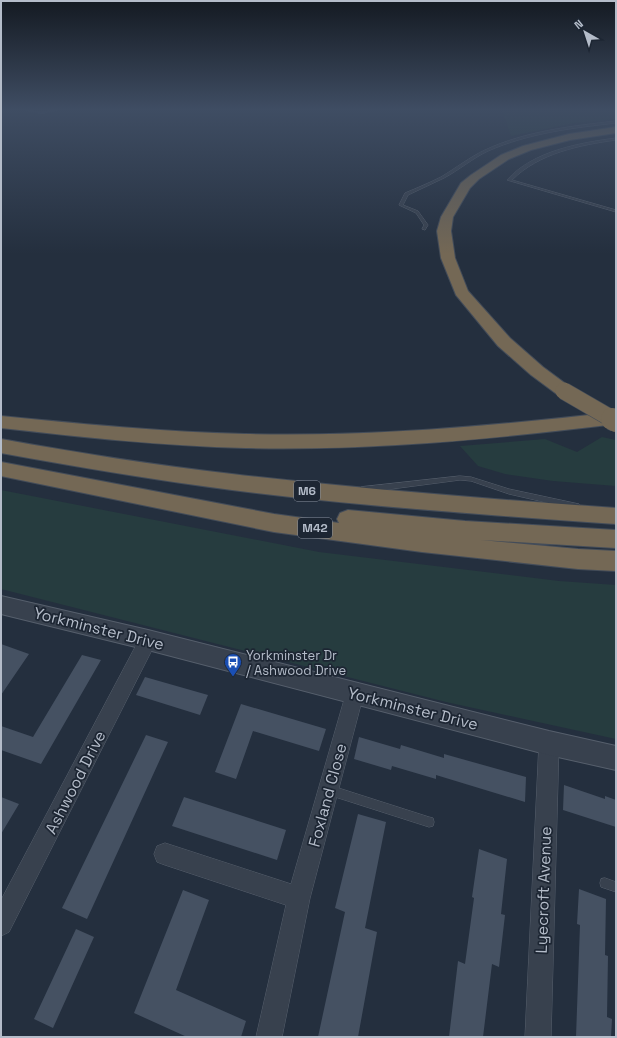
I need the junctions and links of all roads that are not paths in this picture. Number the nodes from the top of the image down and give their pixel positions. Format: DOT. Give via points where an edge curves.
graph roads {
  1 [pos="474,157"];
  2 [pos="504,157"];
  3 [pos="544,157"];
  4 [pos="616,211"];
  5 [pos="424,229"];
  6 [pos="616,418"];
  7 [pos="616,421"];
  8 [pos="1,422"];
  9 [pos="1,446"];
  10 [pos="9,471"];
  11 [pos="330,494"];
  12 [pos="616,516"];
  13 [pos="616,539"];
  14 [pos="616,561"];
  15 [pos="1,605"];
  16 [pos="148,640"];
  17 [pos="355,693"];
  18 [pos="549,743"];
  19 [pos="616,758"];
  20 [pos="328,790"];
  21 [pos="429,822"];
  22 [pos="165,854"];
  23 [pos="605,883"];
  24 [pos="616,887"];
  25 [pos="299,898"];
  26 [pos="1,924"];
  27 [pos="269,1037"];
  28 [pos="538,1037"];
  1 -- 5 [label="lane" via="441,178 406,194 401,205 417,212 426,225"];
  2 -- 7 [label="highway, bridge" via="465,186 447,217 444,231 448,258 461,292 504,342 537,371 564,391"];
  3 -- 4 [label="lane" via="525,166 509,180"];
  6 -- 8 [label="highway" via="419,438 246,441 169,438"];
  9 -- 11 [label="highway, M6" via="164,473"];
  10 -- 13 [label="highway, M6" via="306,514 465,530"];
  10 -- 14 [label="highway, M42" via="274,523 429,544"];
  11 -- 12 [label="highway, M6"];
  11 -- 12 [label="lane" via="460,478"];
  15 -- 16 [label="street, Yorkminster Drive"];
  16 -- 17 [label="street, Yorkminster Drive"];
  16 -- 26 [label="street, Ashwood Drive"];
  17 -- 18 [label="street, Yorkminster Drive"];
  17 -- 20 [label="street, Foxland Close"];
  18 -- 19 [label="street, Yorkminster Drive"];
  18 -- 28 [label="street, Lyecroft Avenue"];
  20 -- 21 [label="lane"];
  20 -- 25 [label="street, Foxland Close"];
  22 -- 25 [label="street"];
  23 -- 24 [label="lane"];
  25 -- 27 [label="street, Foxland Close"];
}
